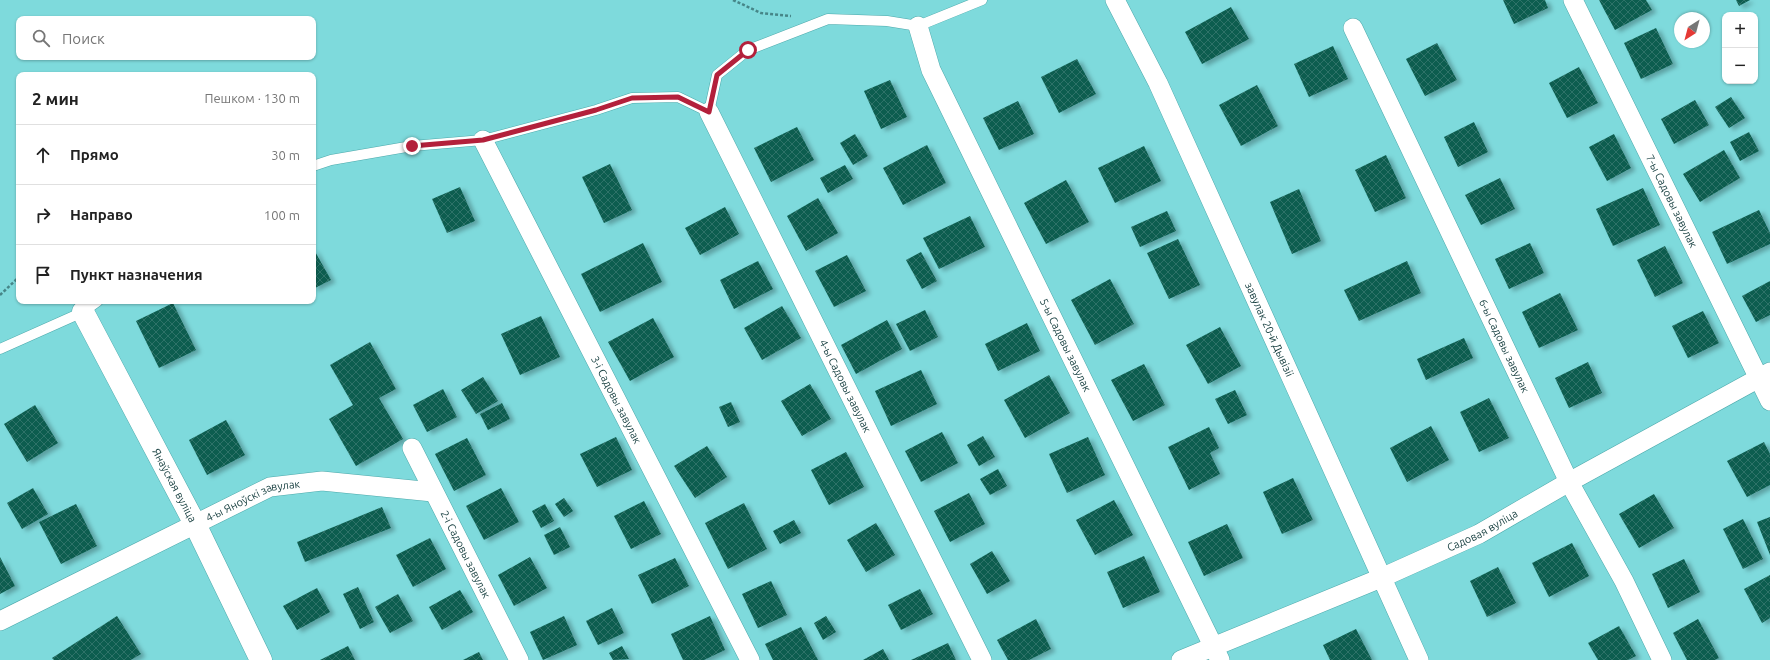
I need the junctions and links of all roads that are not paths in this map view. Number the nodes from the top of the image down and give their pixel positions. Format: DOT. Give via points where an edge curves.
graph roads {
  1 [pos="982,0"];
  2 [pos="1116,0"];
  3 [pos="1573,0"];
  4 [pos="918,26"];
  5 [pos="1353,28"];
  6 [pos="709,112"];
  7 [pos="483,140"];
  8 [pos="316,165"];
  9 [pos="90,307"];
  10 [pos="0,350"];
  11 [pos="1764,375"];
  12 [pos="1770,401"];
  13 [pos="412,448"];
  14 [pos="1568,482"];
  15 [pos="433,492"];
  16 [pos="195,524"];
  17 [pos="1381,578"];
  18 [pos="0,622"];
  19 [pos="1217,653"];
  20 [pos="261,660"];
  21 [pos="519,660"];
  22 [pos="750,660"];
  23 [pos="982,660"];
  24 [pos="1181,660"];
  25 [pos="1419,660"];
  26 [pos="1662,660"];
  1 -- 4 [label="lane"];
  2 -- 17 [label="street, завулак 20-й Дывізіі" via="1158,83"];
  3 -- 11 [label="street, 7-ы Садовы завулак"];
  4 -- 6 [label="lane" via="887,21 828,19 748,50 717,75"];
  4 -- 19 [label="street, 5-ы Садовы завулак" via="931,70"];
  5 -- 14 [label="street, 6-ы Садовы завулак"];
  6 -- 7 [label="lane" via="678,97 632,98"];
  6 -- 23 [label="street, 4-ы Садовы завулак"];
  7 -- 8 [label="lane" via="412,146"];
  7 -- 22 [label="street, 3-і Садовы завулак"];
  9 -- 10 [label="lane"];
  9 -- 16 [label="street, Янаўская вуліца"];
  11 -- 12 [label="street, 7-ы Садовы завулак"];
  11 -- 14 [label="street, Садовая вуліца"];
  13 -- 15 [label="street, 2-і Садовы завулак"];
  14 -- 17 [label="street, Садовая вуліца" via="1479,534"];
  14 -- 26 [label="street, 6-ы Садовы завулак" via="1624,581"];
  15 -- 16 [label="street, 4-ы Яноўскі завулак" via="322,481 270,487"];
  15 -- 21 [label="street, 2-і Садовы завулак"];
  16 -- 18 [label="street, 4-ы Яноўскі завулак"];
  16 -- 20 [label="street, Янаўская вуліца"];
  17 -- 19 [label="street, Садовая вуліца"];
  17 -- 25 [label="street, завулак 20-й Дывізіі"];
  19 -- 24 [label="street, Садовая вуліца"];
}
